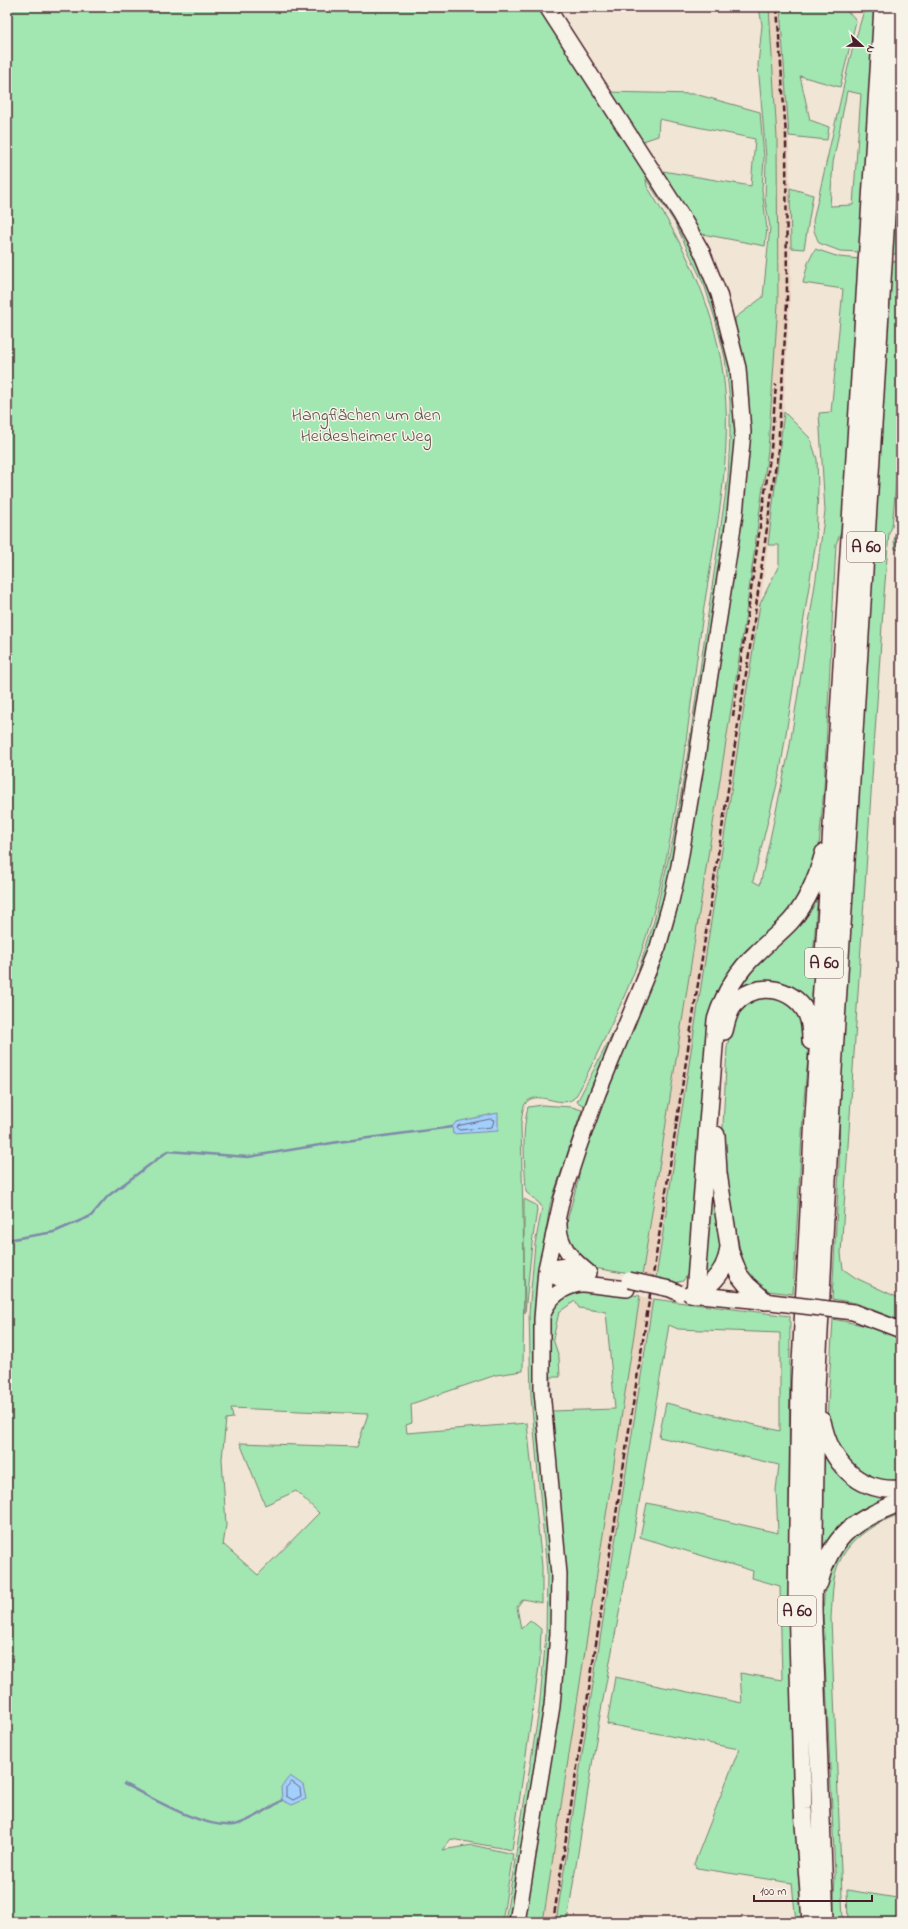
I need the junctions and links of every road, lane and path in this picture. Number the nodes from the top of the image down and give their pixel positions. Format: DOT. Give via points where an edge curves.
graph roads {
  1 [pos="547,7"];
  2 [pos="882,7"];
  3 [pos="899,7"];
  4 [pos="834,810"];
  5 [pos="814,1116"];
  6 [pos="562,1198"];
  7 [pos="729,1240"];
  8 [pos="546,1269"];
  9 [pos="587,1278"];
  10 [pos="687,1294"];
  11 [pos="768,1301"];
  12 [pos="542,1319"];
  13 [pos="901,1330"];
  14 [pos="816,1388"];
  15 [pos="901,1489"];
  16 [pos="901,1502"];
  17 [pos="813,1609"];
  18 [pos="517,1922"];
  19 [pos="811,1922"];
  20 [pos="825,1922"];
  1 -- 6 [label="main road" via="681,215 702,252 719,294 738,368 743,432 735,514 698,756 671,901 658,947 598,1093"];
  2 -- 4 [label="highway, A 60"];
  3 -- 14 [label="highway, A 60" via="832,1086"];
  4 -- 5 [label="highway, A 60"];
  4 -- 10 [label="highway" via="812,890 791,921 736,977 721,1004 716,1020"];
  5 -- 7 [label="highway" via="811,1026 808,1015 802,1006 784,992 774,989 763,989 742,997 734,1005 725,1025 718,1097 718,1173"];
  5 -- 19 [label="highway, A 60" via="800,1382 797,1602 803,1809"];
  6 -- 8 [label="main road"];
  6 -- 9 [label="main road" via="559,1228 561,1239"];
  7 -- 10 [label="highway" via="724,1267 717,1278 707,1288"];
  7 -- 11 [label="highway" via="730,1252 739,1275 746,1285"];
  8 -- 9 [label="main road" via="566,1266"];
  8 -- 12 [label="main road"];
  9 -- 10 [label="main road, bridge"];
  9 -- 12 [label="main road" via="561,1290 551,1299"];
  10 -- 11 [label="main road"];
  11 -- 13 [label="main road, bridge" via="853,1312"];
  12 -- 18 [label="main road" via="542,1391 559,1574 558,1634 552,1706"];
  14 -- 15 [label="highway" via="825,1438 838,1461 852,1475 870,1485"];
  14 -- 17 [label="highway, A 60"];
  16 -- 17 [label="highway" via="857,1522 839,1539 823,1568"];
  17 -- 20 [label="highway, A 60"];
}
